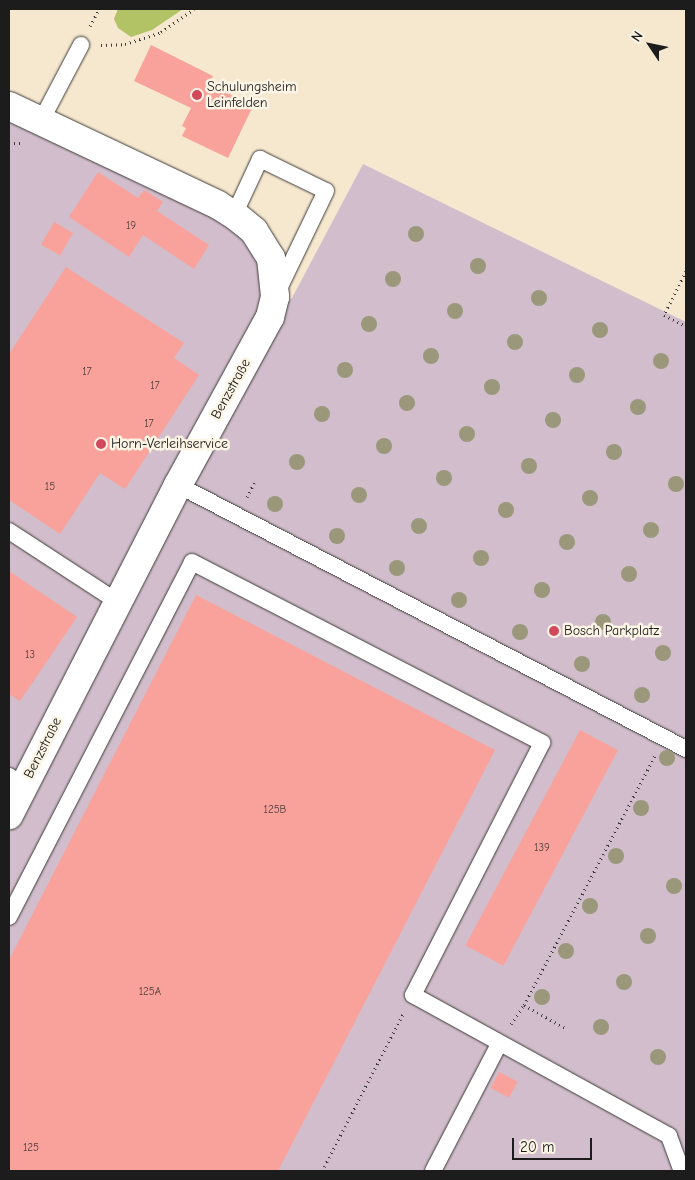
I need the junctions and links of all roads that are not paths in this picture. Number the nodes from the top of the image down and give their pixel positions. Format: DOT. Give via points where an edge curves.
graph roads {
  1 [pos="81,45"];
  2 [pos="9,106"];
  3 [pos="41,121"];
  4 [pos="234,215"];
  5 [pos="275,297"];
  6 [pos="178,485"];
  7 [pos="9,530"];
  8 [pos="118,602"];
  9 [pos="686,749"];
  10 [pos="16,781"];
  11 [pos="9,815"];
  12 [pos="9,917"];
  13 [pos="500,1044"];
  14 [pos="433,1171"];
  15 [pos="682,1171"];
  1 -- 3 [label="lane"];
  2 -- 3 [label="street, Benzstraße"];
  3 -- 4 [label="street, Benzstraße"];
  4 -- 5 [label="street, Benzstraße" via="254,231 271,258"];
  4 -- 5 [label="lane" via="260,160 326,191"];
  5 -- 6 [label="street, Benzstraße" via="270,317"];
  6 -- 8 [label="street, Benzstraße"];
  6 -- 9 [label="lane"];
  7 -- 8 [label="lane"];
  8 -- 10 [label="street, Benzstraße"];
  10 -- 11 [label="street, Benzstraße"];
  12 -- 13 [label="lane" via="192,562 542,743 413,996"];
  13 -- 14 [label="lane"];
  13 -- 15 [label="lane" via="669,1136"];
}
